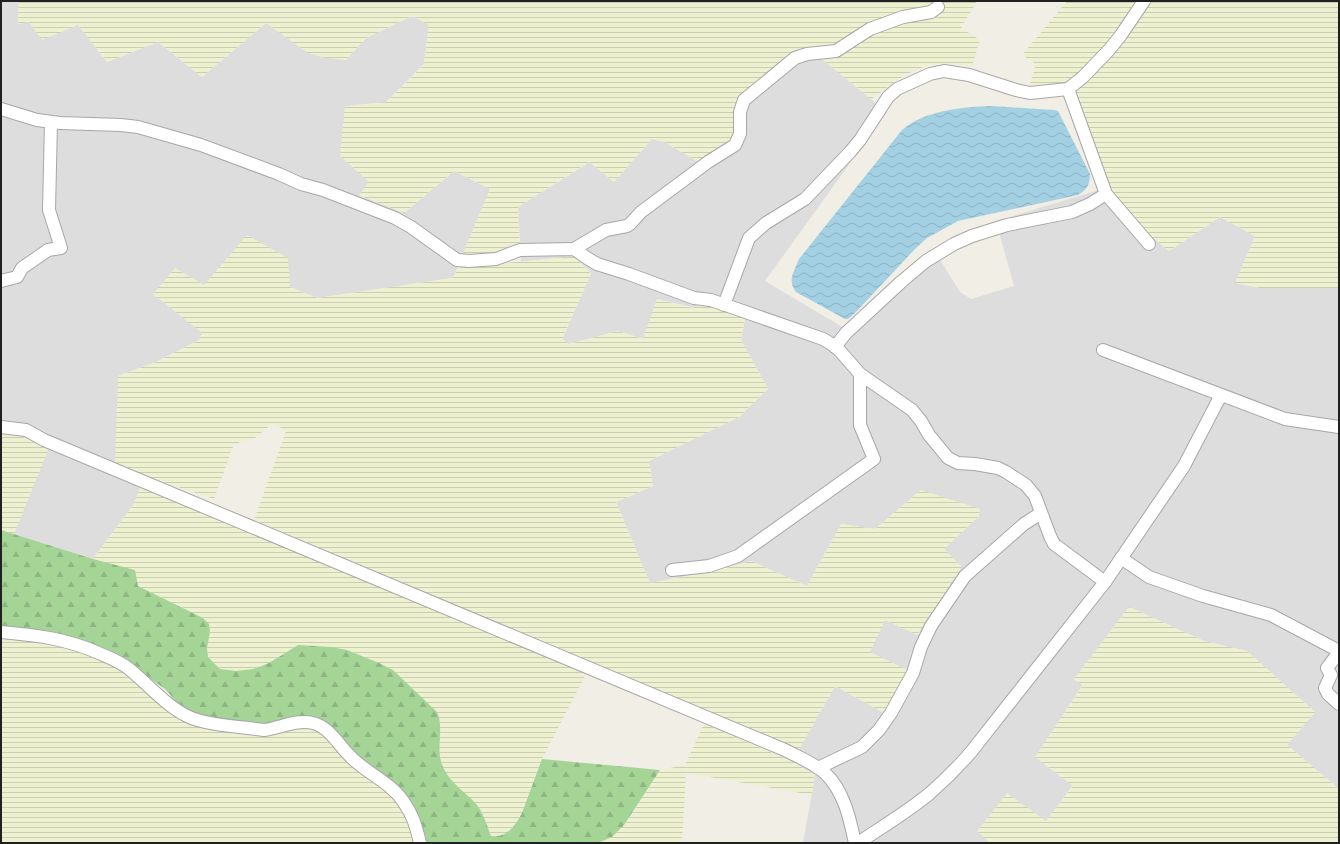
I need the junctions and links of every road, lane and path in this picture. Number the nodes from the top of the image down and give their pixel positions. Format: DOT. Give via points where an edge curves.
graph roads {
  1 [pos="1144,1"];
  2 [pos="938,7"];
  3 [pos="1068,89"];
  4 [pos="1,109"];
  5 [pos="51,122"];
  6 [pos="1106,194"];
  7 [pos="1149,244"];
  8 [pos="574,249"];
  9 [pos="1,280"];
  10 [pos="724,305"];
  11 [pos="835,346"];
  12 [pos="1103,350"];
  13 [pos="860,374"];
  14 [pos="1221,395"];
  15 [pos="1,427"];
  16 [pos="1339,427"];
  17 [pos="1041,513"];
  18 [pos="1121,558"];
  19 [pos="672,570"];
  20 [pos="1105,582"];
  21 [pos="1,632"];
  22 [pos="1339,651"];
  23 [pos="1339,704"];
  24 [pos="818,768"];
  25 [pos="420,843"];
  26 [pos="856,843"];
  1 -- 3 [label="street" via="1109,50"];
  2 -- 8 [label="street" via="931,12 903,17 870,29 836,51 795,58 744,100 740,112 740,134 736,145 708,162 641,212 627,226 606,230"];
  3 -- 6 [label="street"];
  3 -- 10 [label="street" via="1030,93 969,75 944,71 930,74 897,89 888,96 850,152 805,199 766,223 749,238"];
  4 -- 5 [label="street"];
  5 -- 8 [label="street" via="138,127 201,146 395,218 458,260 496,259 520,250"];
  5 -- 9 [label="street" via="49,210 61,248 48,250 22,268 17,277"];
  6 -- 7 [label="street"];
  6 -- 11 [label="street" via="1072,212 1008,225 954,244 901,282"];
  8 -- 10 [label="street" via="597,264 694,298"];
  10 -- 11 [label="street" via="823,339"];
  11 -- 13 [label="street"];
  12 -- 14 [label="street"];
  13 -- 17 [label="street" via="912,410 948,458 958,463 984,465 1006,472 1026,485"];
  13 -- 19 [label="street" via="860,425 874,459 738,556 709,566"];
  14 -- 16 [label="street" via="1285,419"];
  14 -- 18 [label="street" via="1184,466"];
  15 -- 24 [label="street" via="26,430 44,440 785,750"];
  17 -- 20 [label="street" via="1054,544"];
  17 -- 24 [label="street" via="1024,524 965,576 931,626 913,673 879,730 862,747"];
  18 -- 20 [label="street"];
  18 -- 22 [label="street" via="1149,577 1203,596 1271,615"];
  20 -- 26 [label="street" via="956,769 915,805"];
  21 -- 25 [label="street" via="60,639 112,659 129,669 177,711 195,720 264,730 303,722 318,724 350,756 402,799 414,819"];
  22 -- 23 [label="street" via="1327,668 1331,675 1325,688"];
  24 -- 26 [label="street" via="832,782 843,801"];
}
